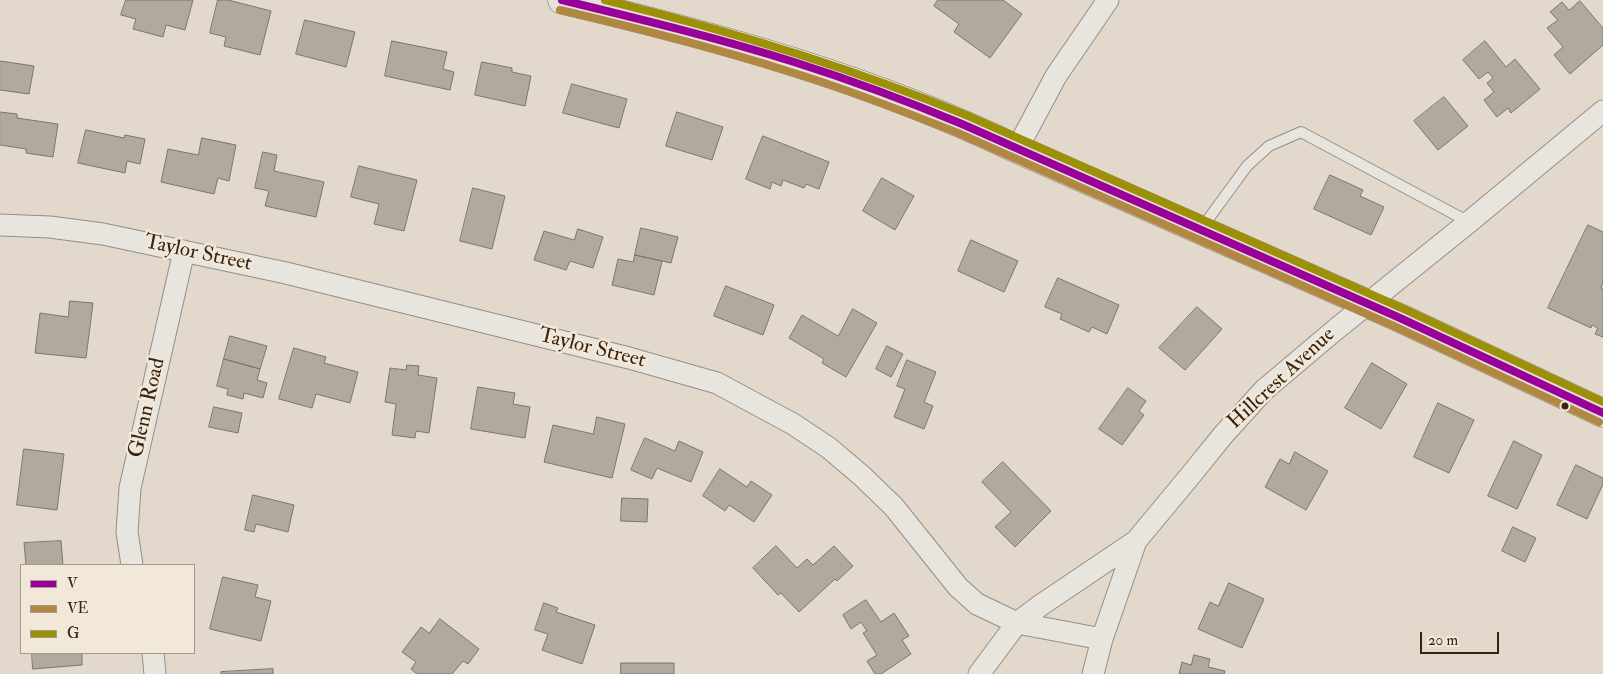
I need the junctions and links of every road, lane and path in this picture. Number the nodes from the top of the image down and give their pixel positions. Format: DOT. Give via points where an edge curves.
graph roads {
  1 [pos="562,0"];
  2 [pos="1108,0"];
  3 [pos="1603,110"];
  4 [pos="1017,149"];
  5 [pos="1469,222"];
  6 [pos="0,225"];
  7 [pos="1200,230"];
  8 [pos="184,251"];
  9 [pos="1366,304"];
  10 [pos="1603,412"];
  11 [pos="1136,541"];
  12 [pos="132,564"];
  13 [pos="1017,624"];
  14 [pos="1102,640"];
  15 [pos="153,654"];
  16 [pos="155,674"];
  17 [pos="979,674"];
  18 [pos="1093,674"];
  1 -- 4 [label="main road" via="718,39 854,81 962,123"];
  2 -- 4 [label="street" via="1056,76"];
  3 -- 5 [label="street, Hillcrest Avenue"];
  4 -- 7 [label="main road"];
  5 -- 7 [label="lane" via="1301,132 1269,146 1247,166"];
  5 -- 9 [label="street, Hillcrest Avenue"];
  6 -- 8 [label="street, Taylor Street" via="103,234"];
  7 -- 9 [label="main road"];
  8 -- 12 [label="street, Glenn Road" via="130,488 127,532"];
  8 -- 13 [label="street, Taylor Street" via="296,275 717,383 793,424 828,448 894,507 958,587 977,604"];
  9 -- 10 [label="main road"];
  9 -- 11 [label="street, Hillcrest Avenue" via="1264,390"];
  11 -- 13 [label="street"];
  11 -- 14 [label="street, Hillcrest Avenue"];
  13 -- 14 [label="street, Taylor Street"];
  13 -- 17 [label="street"];
  14 -- 18 [label="street, Hillcrest Avenue"];
  15 -- 16 [label="street"];
}
